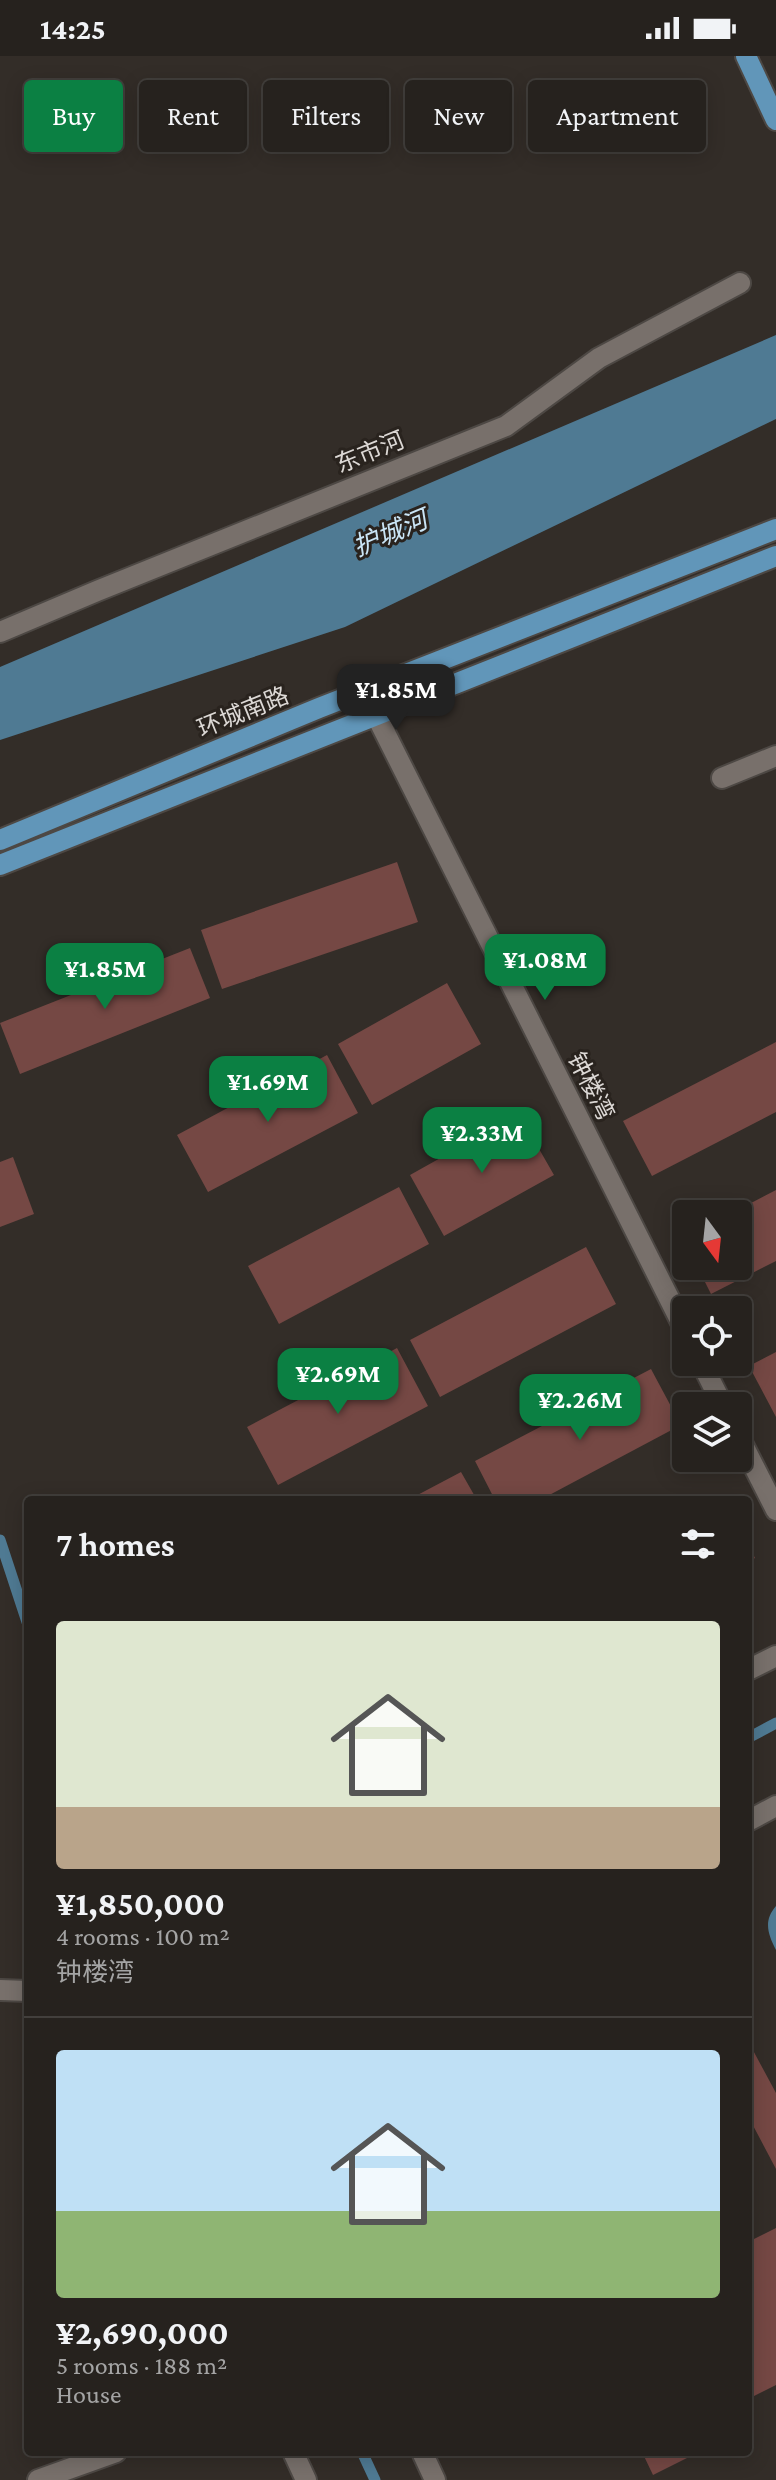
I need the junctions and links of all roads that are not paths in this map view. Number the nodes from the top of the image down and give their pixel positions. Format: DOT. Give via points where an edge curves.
graph roads {
  1 [pos="746,56"];
  2 [pos="776,120"];
  3 [pos="740,283"];
  4 [pos="776,529"];
  5 [pos="776,556"];
  6 [pos="0,632"];
  7 [pos="364,691"];
  8 [pos="376,716"];
  9 [pos="776,756"];
  10 [pos="722,778"];
  11 [pos="0,840"];
  12 [pos="0,865"];
  13 [pos="672,1304"];
  14 [pos="752,1463"];
  15 [pos="776,1510"];
  16 [pos="776,1656"];
  17 [pos="752,1668"];
  18 [pos="776,1806"];
  19 [pos="752,1819"];
  20 [pos="0,1990"];
  21 [pos="24,1991"];
  22 [pos="105,2456"];
  23 [pos="295,2456"];
  24 [pos="424,2456"];
  25 [pos="38,2480"];
  26 [pos="306,2480"];
  27 [pos="435,2480"];
  1 -- 2 [label="main road"];
  3 -- 6 [label="street, 东市河" via="599,358 506,426"];
  4 -- 7 [label="main road, 环城南路"];
  5 -- 8 [label="main road"];
  7 -- 8 [label="street, 钟楼湾"];
  7 -- 11 [label="main road, 环城南路"];
  8 -- 12 [label="main road"];
  8 -- 13 [label="street, 钟楼湾"];
  9 -- 10 [label="street"];
  14 -- 15 [label="street"];
  16 -- 17 [label="street"];
  18 -- 19 [label="street"];
  20 -- 21 [label="street"];
  22 -- 25 [label="street"];
  23 -- 26 [label="street"];
  24 -- 27 [label="street"];
}
